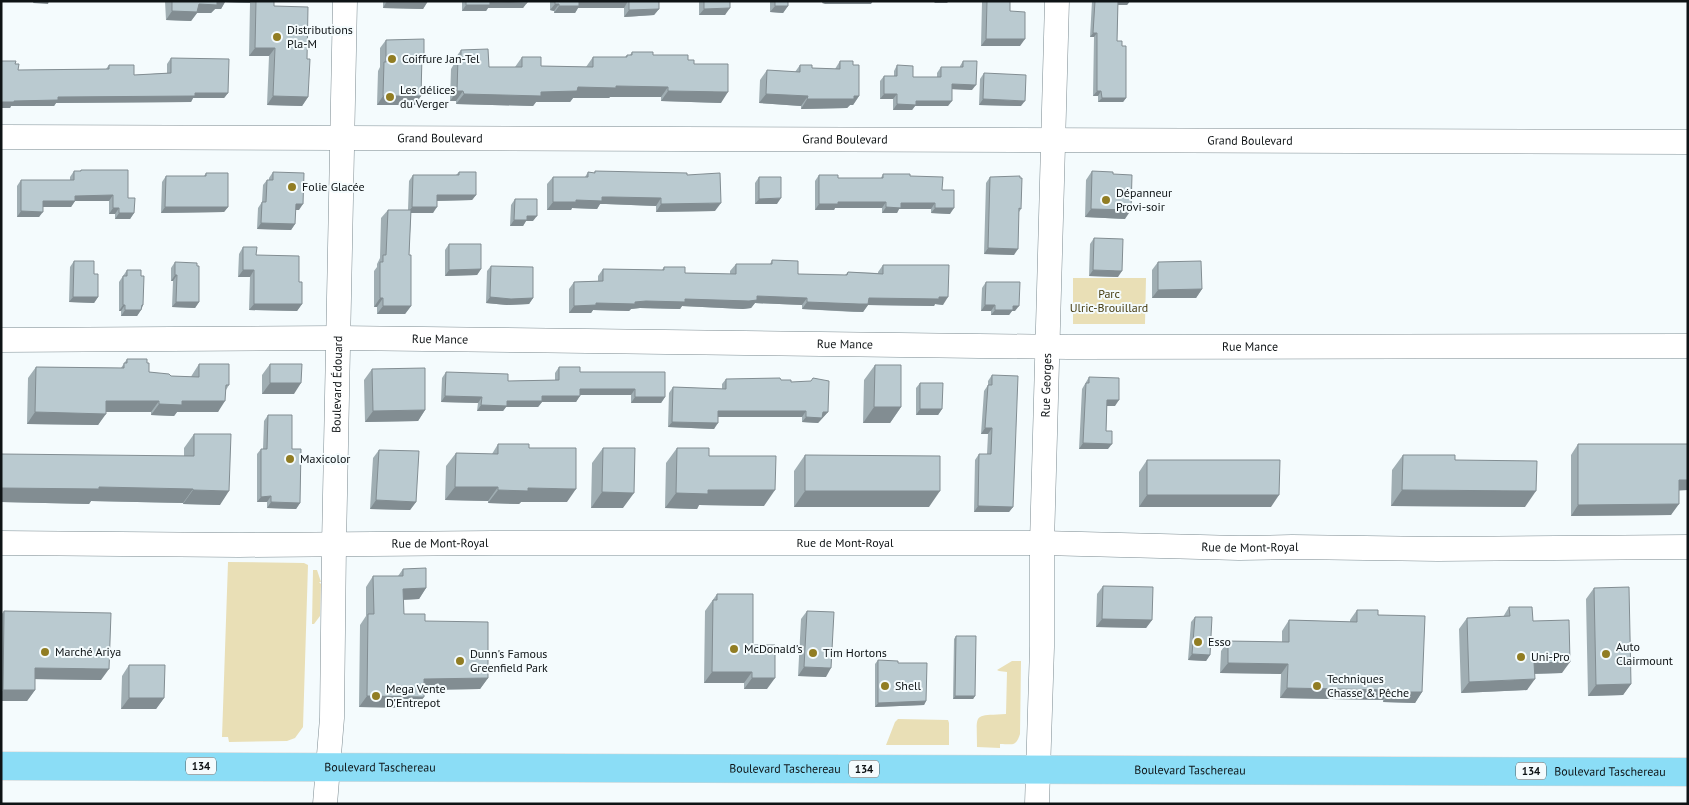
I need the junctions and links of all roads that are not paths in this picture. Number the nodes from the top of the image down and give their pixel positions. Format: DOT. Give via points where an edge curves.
graph roads {
  1 [pos="345,1"];
  2 [pos="1057,1"];
  3 [pos="1,137"];
  4 [pos="342,138"];
  5 [pos="1053,140"];
  6 [pos="1688,142"];
  7 [pos="338,338"];
  8 [pos="1,340"];
  9 [pos="1688,346"];
  10 [pos="1047,347"];
  11 [pos="1,543"];
  12 [pos="1042,543"];
  13 [pos="334,545"];
  14 [pos="1688,547"];
  15 [pos="1,766"];
  16 [pos="329,767"];
  17 [pos="1038,769"];
  18 [pos="1688,772"];
  19 [pos="325,804"];
  20 [pos="1037,804"];
  1 -- 4 [label="street, Boulevard Édouard"];
  2 -- 5 [label="street, Rue Georges"];
  3 -- 4 [label="street, Grand Boulevard"];
  4 -- 5 [label="street, Grand Boulevard"];
  4 -- 7 [label="street, Boulevard Édouard"];
  5 -- 6 [label="street, Grand Boulevard"];
  5 -- 10 [label="street, Rue Georges"];
  7 -- 8 [label="street, Rue Mance"];
  7 -- 10 [label="street, Rue Mance"];
  7 -- 13 [label="street, Boulevard Édouard"];
  9 -- 10 [label="street, Rue Mance"];
  10 -- 12 [label="street, Rue Georges"];
  11 -- 13 [label="street, Rue de Mont-Royal"];
  12 -- 13 [label="street, Rue de Mont-Royal"];
  12 -- 14 [label="street, Rue de Mont-Royal" via="1230,548"];
  12 -- 17 [label="street, Rue Georges"];
  13 -- 16 [label="street, Boulevard Édouard"];
  15 -- 16 [label="main road, Boulevard Taschereau / 134"];
  16 -- 17 [label="main road, Boulevard Taschereau / 134"];
  16 -- 19 [label="street, Boulevard Édouard"];
  17 -- 18 [label="main road, Boulevard Taschereau / 134"];
  17 -- 20 [label="street, Rue Georges"];
}
